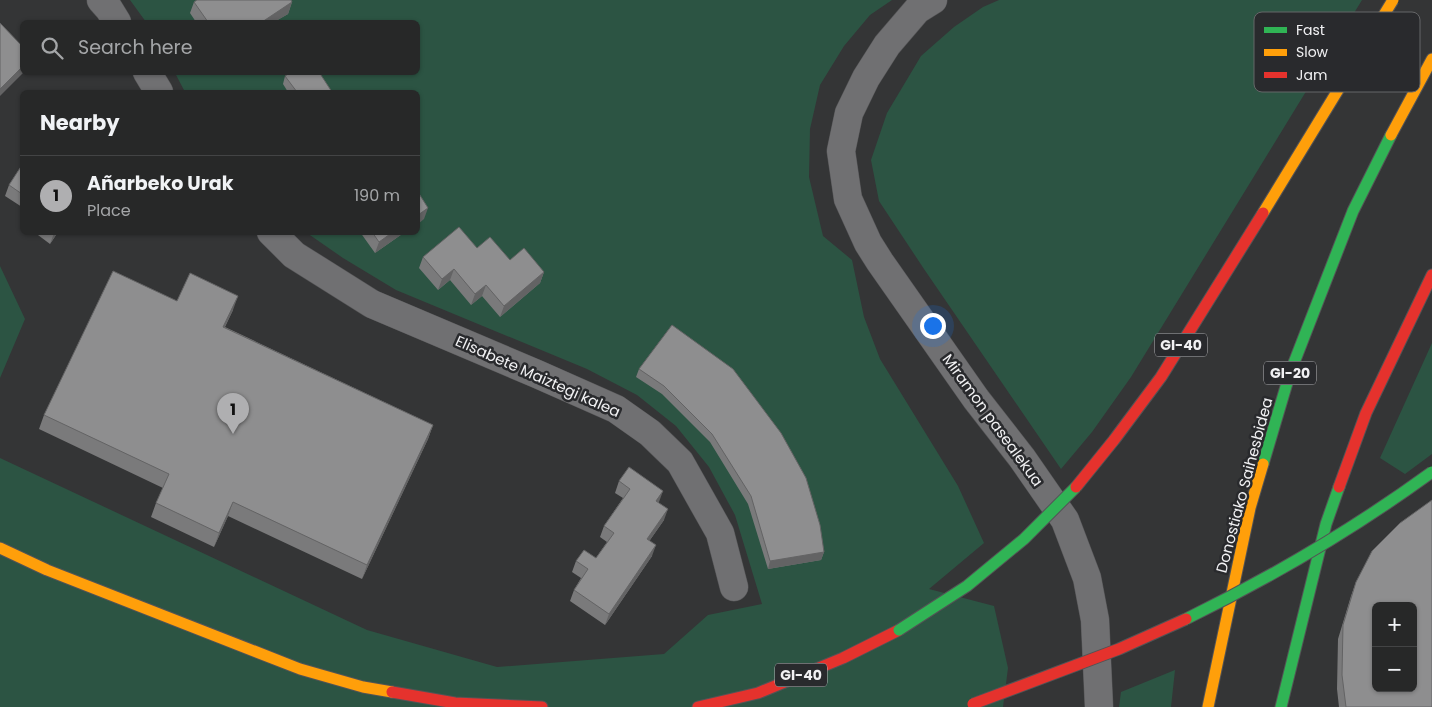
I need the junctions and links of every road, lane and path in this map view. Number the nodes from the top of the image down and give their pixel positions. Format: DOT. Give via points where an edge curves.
graph roads {
  1 [pos="101,0"];
  2 [pos="933,0"];
  3 [pos="1393,0"];
  4 [pos="1386,12"];
  5 [pos="116,20"];
  6 [pos="1432,59"];
  7 [pos="149,75"];
  8 [pos="1420,81"];
  9 [pos="158,90"];
  10 [pos="1337,92"];
  11 [pos="1414,92"];
  12 [pos="274,235"];
  13 [pos="1432,276"];
  14 [pos="1432,472"];
  15 [pos="0,548"];
  16 [pos="734,587"];
  17 [pos="968,706"];
  18 [pos="542,707"];
  19 [pos="698,707"];
  20 [pos="1099,707"];
  21 [pos="1208,707"];
  22 [pos="1280,707"];
  1 -- 5 [label="street"];
  2 -- 20 [label="street, Miramon pasealekua" via="917,10 887,45 849,113 840,151 848,199 880,262 1065,520 1087,578 1095,620"];
  3 -- 4 [label="highway, GI-40, bridge"];
  6 -- 8 [label="highway, Donostiako Saihesbidea / GI-20"];
  7 -- 9 [label="street"];
  10 -- 19 [label="highway, GI-40, bridge" via="1161,377 1073,490 1024,539 967,586 899,630 844,658 758,693"];
  11 -- 21 [label="highway, Donostiako Saihesbidea / GI-20" via="1353,211 1290,373 1250,508"];
  12 -- 16 [label="street, Elisabete Maiztegi kalea" via="294,255 372,304 616,410 650,433 680,462 720,533"];
  13 -- 22 [label="highway" via="1366,413 1326,524"];
  14 -- 17 [label="highway, bridge" via="1326,543 1206,610 1140,641"];
  15 -- 18 [label="highway" via="47,570 300,669 363,687 455,703"];
}
